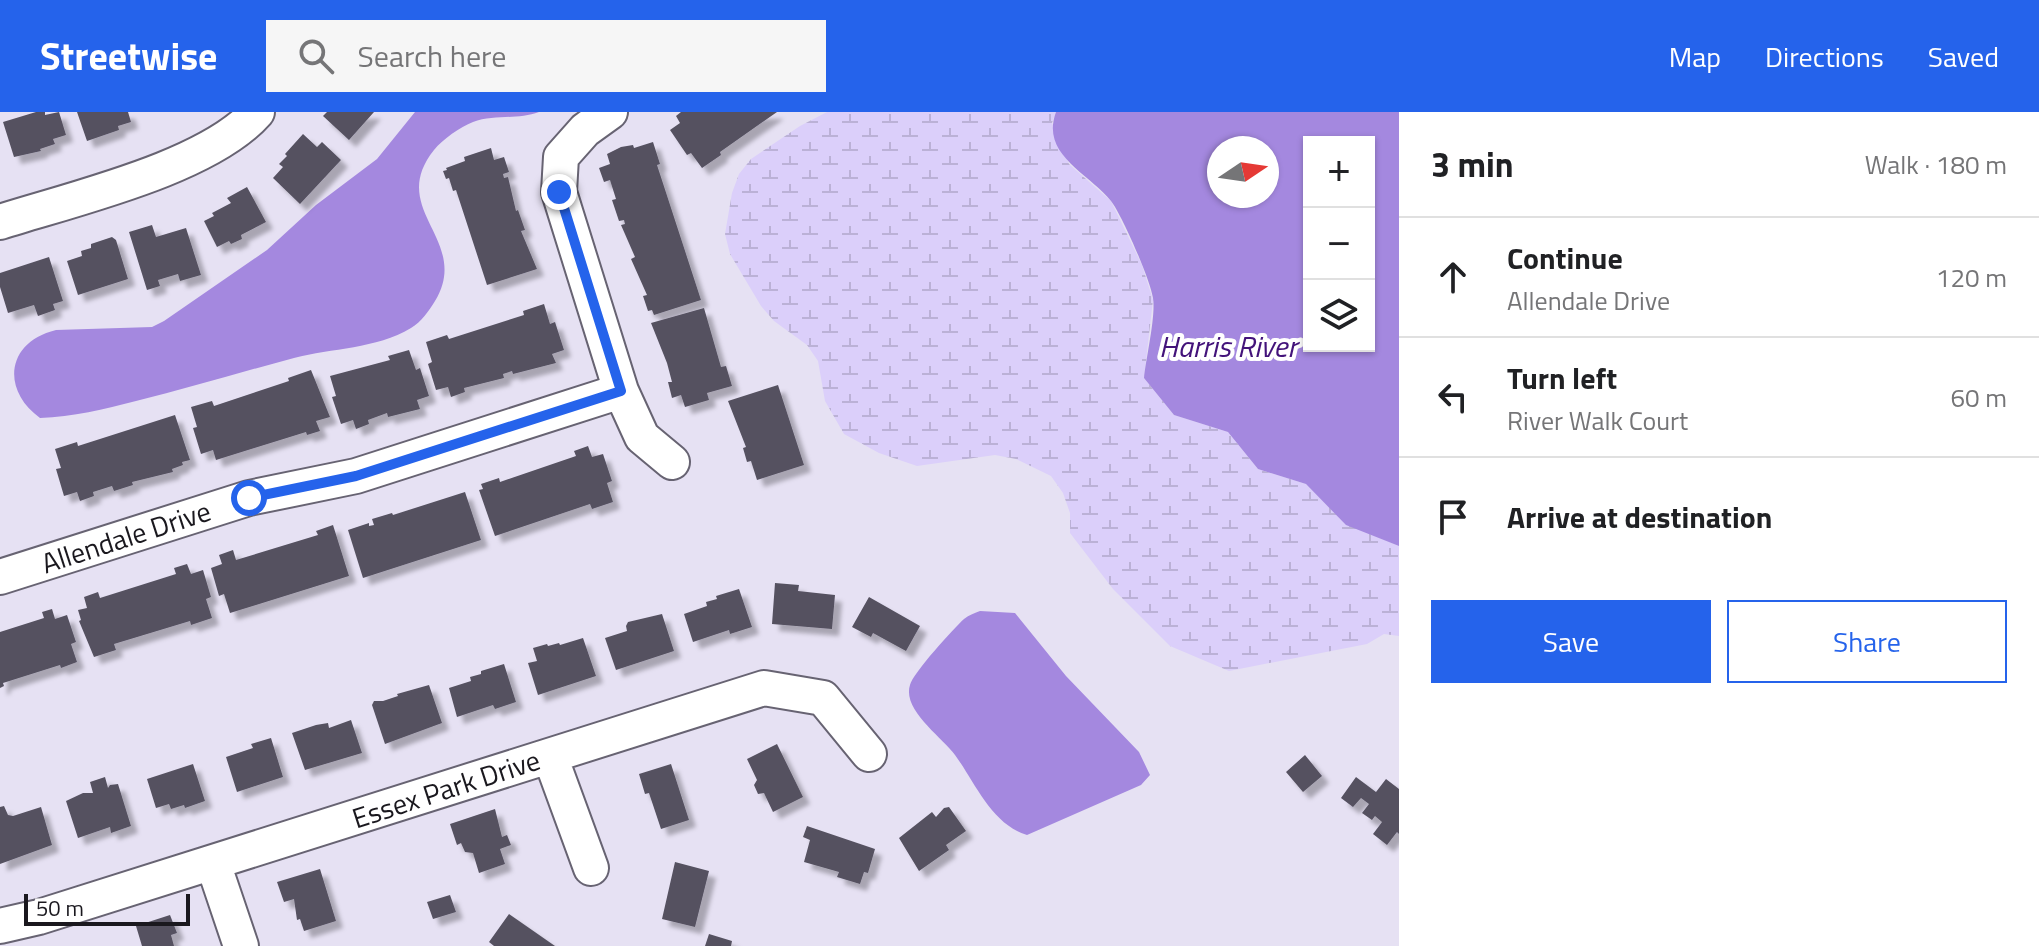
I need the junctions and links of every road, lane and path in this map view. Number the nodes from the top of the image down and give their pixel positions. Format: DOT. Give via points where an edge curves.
graph roads {
  1 [pos="257,112"];
  2 [pos="610,112"];
  3 [pos="0,222"];
  4 [pos="621,391"];
  5 [pos="672,462"];
  6 [pos="0,577"];
  7 [pos="869,754"];
  8 [pos="550,756"];
  9 [pos="213,863"];
  10 [pos="591,868"];
  11 [pos="0,926"];
  12 [pos="241,946"];
  1 -- 3 [label="street" via="209,149 162,170"];
  2 -- 4 [label="street" via="561,157 559,192"];
  4 -- 5 [label="street" via="642,437"];
  4 -- 6 [label="street, Allendale Drive" via="356,476 249,498"];
  7 -- 8 [label="street, Essex Park Drive" via="823,698 764,688"];
  8 -- 9 [label="street, Essex Park Drive"];
  8 -- 10 [label="street"];
  9 -- 11 [label="street, Essex Park Drive"];
  9 -- 12 [label="street"];
}
